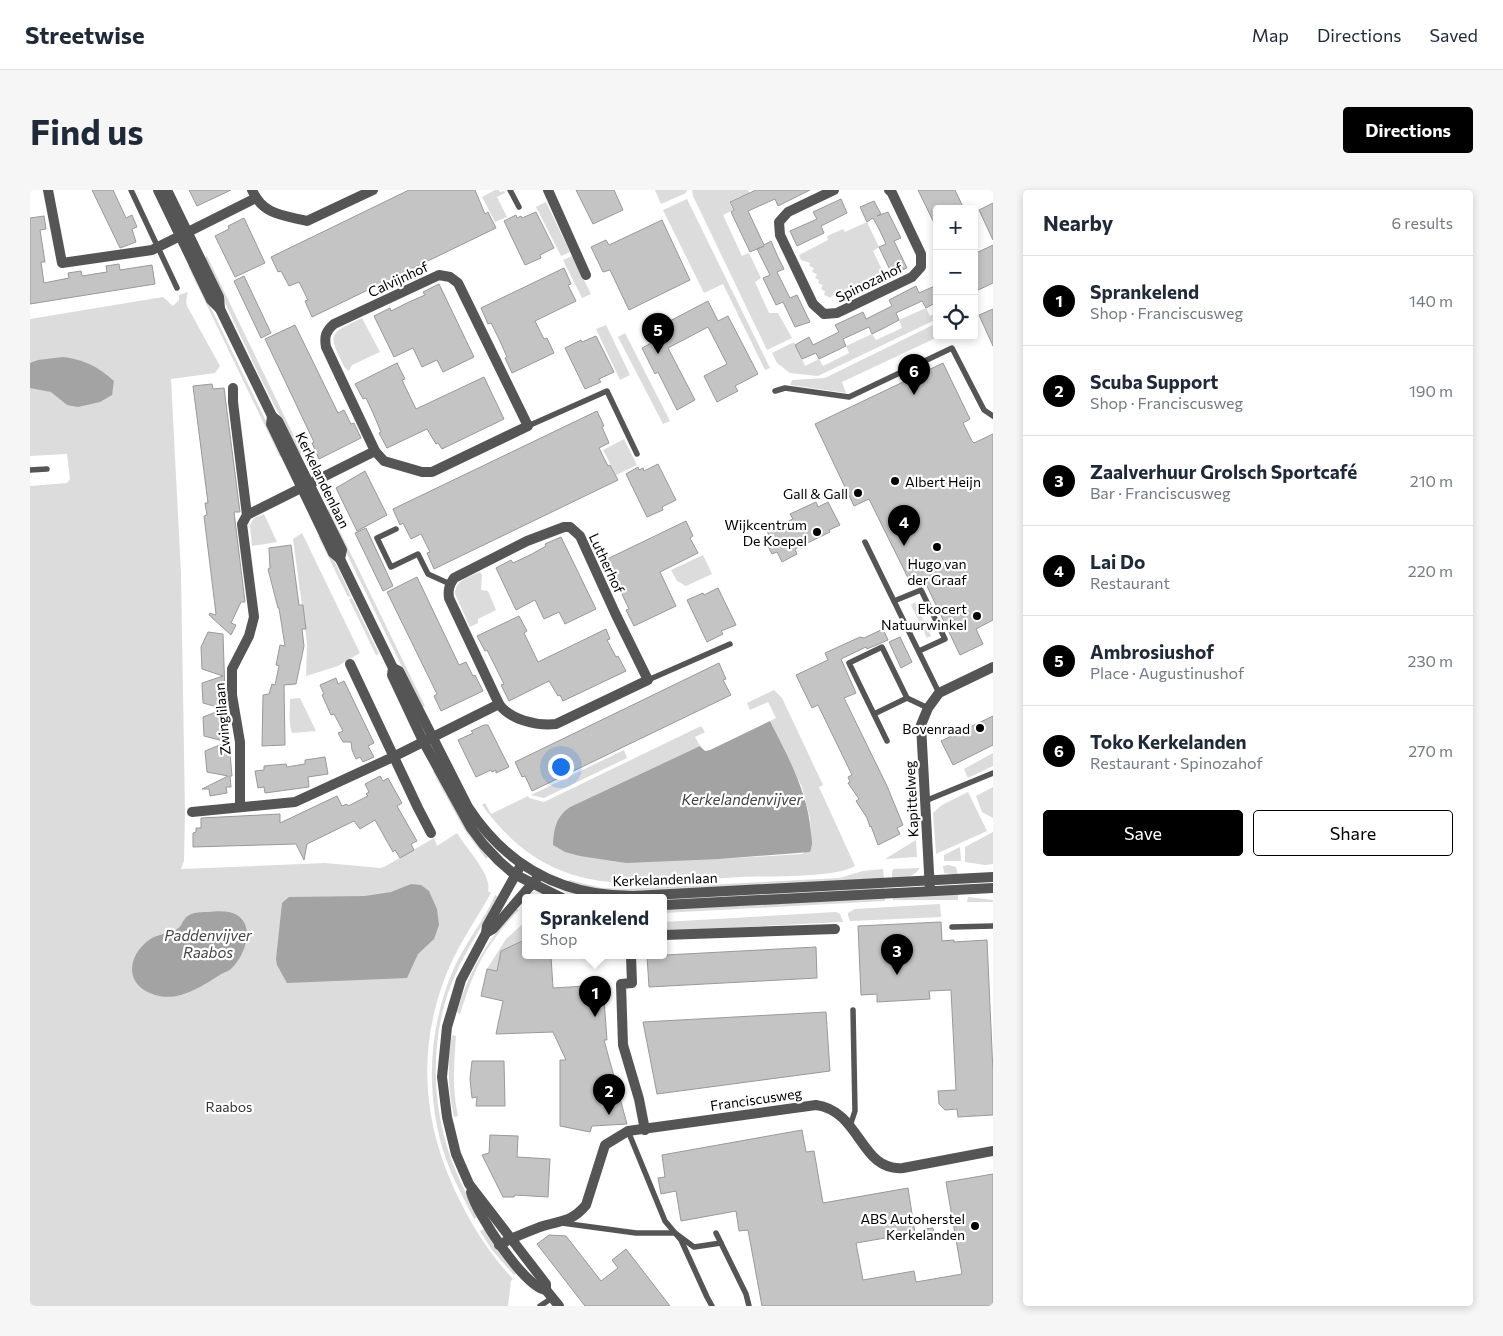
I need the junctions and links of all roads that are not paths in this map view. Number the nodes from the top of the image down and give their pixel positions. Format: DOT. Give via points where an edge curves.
graph roads {
  1 [pos="48,190"];
  2 [pos="131,190"];
  3 [pos="158,190"];
  4 [pos="167,190"];
  5 [pos="373,190"];
  6 [pos="510,190"];
  7 [pos="548,190"];
  8 [pos="834,190"];
  9 [pos="893,191"];
  10 [pos="254,194"];
  11 [pos="519,207"];
  12 [pos="184,234"];
  13 [pos="158,247"];
  14 [pos="586,275"];
  15 [pos="177,288"];
  16 [pos="233,388"];
  17 [pos="775,391"];
  18 [pos="993,416"];
  19 [pos="528,426"];
  20 [pos="375,451"];
  21 [pos="637,454"];
  22 [pos="47,469"];
  23 [pos="30,470"];
  24 [pos="305,486"];
  25 [pos="246,515"];
  26 [pos="396,529"];
  27 [pos="866,542"];
  28 [pos="450,584"];
  29 [pos="894,601"];
  30 [pos="730,644"];
  31 [pos="919,651"];
  32 [pos="350,664"];
  33 [pos="993,667"];
  34 [pos="648,680"];
  35 [pos="939,693"];
  36 [pos="907,698"];
  37 [pos="498,704"];
  38 [pos="928,708"];
  39 [pos="874,714"];
  40 [pos="427,739"];
  41 [pos="887,740"];
  42 [pos="393,757"];
  43 [pos="993,773"];
  44 [pos="925,801"];
  45 [pos="240,806"];
  46 [pos="192,812"];
  47 [pos="431,833"];
  48 [pos="522,865"];
  49 [pos="516,875"];
  50 [pos="539,875"];
  51 [pos="993,876"];
  52 [pos="930,879"];
  53 [pos="532,884"];
  54 [pos="993,888"];
  55 [pos="930,891"];
  56 [pos="553,894"];
  57 [pos="600,894"];
  58 [pos="653,894"];
  59 [pos="667,905"];
  60 [pos="993,926"];
  61 [pos="952,927"];
  62 [pos="835,929"];
  63 [pos="486,933"];
  64 [pos="667,935"];
  65 [pos="632,959"];
  66 [pos="853,1010"];
  67 [pos="850,1126"];
  68 [pos="645,1130"];
  69 [pos="628,1131"];
  70 [pos="993,1151"];
  71 [pos="472,1187"];
  72 [pos="561,1223"];
  73 [pos="675,1232"];
  74 [pos="716,1233"];
  75 [pos="510,1238"];
  76 [pos="721,1243"];
  77 [pos="499,1245"];
  78 [pos="549,1294"];
  79 [pos="540,1306"];
  80 [pos="559,1306"];
  81 [pos="712,1306"];
  82 [pos="749,1306"];
  1 -- 13 [label="street" via="62,263"];
  2 -- 13 [label="lane"];
  3 -- 12 [label="street, Kerkelandenlaan"];
  4 -- 12 [label="street, Kerkelandenlaan"];
  5 -- 10 [label="street" via="307,221 268,210 261,206"];
  6 -- 11 [label="lane"];
  7 -- 14 [label="street"];
  8 -- 9 [label="street, Spinozahof" via="788,212 779,222 780,235 813,304 824,314 846,309 912,277 921,268 921,254"];
  10 -- 12 [label="street"];
  12 -- 13 [label="street"];
  12 -- 24 [label="street, Kerkelandenlaan" via="211,300 220,309 272,416 271,424"];
  13 -- 15 [label="lane"];
  16 -- 25 [label="street, Zwinglilaan"];
  17 -- 18 [label="lane" via="787,389 849,397 952,348 984,410"];
  19 -- 20 [label="street" via="432,472 384,461"];
  19 -- 20 [label="street, Calvijnhof" via="458,283 450,276 439,274 334,324 326,332 326,347"];
  19 -- 21 [label="lane" via="607,391"];
  20 -- 24 [label="street"];
  22 -- 23 [label="lane"];
  24 -- 25 [label="street"];
  24 -- 40 [label="street, Kerkelandenlaan" via="333,553 340,559 393,668 392,676"];
  25 -- 45 [label="street, Zwinglilaan" via="242,524 254,617 249,636 232,669 232,695 240,742"];
  26 -- 28 [label="lane" via="377,538 391,567 418,554 428,574"];
  27 -- 29 [label="lane"];
  28 -- 34 [label="street, Lutherhof" via="454,578 527,541 570,527 580,536"];
  28 -- 37 [label="street" via="449,598"];
  29 -- 31 [label="lane"];
  29 -- 31 [label="lane" via="921,590 945,639"];
  30 -- 34 [label="lane"];
  31 -- 35 [label="lane"];
  32 -- 42 [label="street"];
  33 -- 35 [label="street, Kapittelweg"];
  34 -- 37 [label="street" via="556,724 545,725 518,718 505,713"];
  35 -- 38 [label="street, Kapittelweg"];
  36 -- 38 [label="lane"];
  36 -- 39 [label="lane"];
  36 -- 39 [label="lane" via="882,648 849,663"];
  37 -- 40 [label="street"];
  38 -- 44 [label="street, Kapittelweg" via="921,725"];
  39 -- 41 [label="lane"];
  40 -- 42 [label="street"];
  40 -- 48 [label="street, Kerkelandenlaan" via="480,826"];
  40 -- 49 [label="street, Kerkelandenlaan" via="471,828 494,856"];
  42 -- 45 [label="street" via="295,802"];
  42 -- 47 [label="street"];
  43 -- 44 [label="lane"];
  44 -- 52 [label="street, Kapittelweg"];
  45 -- 46 [label="street"];
  48 -- 49 [label="street"];
  48 -- 50 [label="street, Kerkelandenlaan"];
  49 -- 53 [label="street, Kerkelandenlaan"];
  49 -- 63 [label="street" via="486,926"];
  50 -- 53 [label="street"];
  50 -- 57 [label="street, Kerkelandenlaan" via="584,892"];
  51 -- 52 [label="street, Kerkelandenlaan"];
  52 -- 55 [label="street, Kapittelweg"];
  52 -- 58 [label="street, Kerkelandenlaan"];
  53 -- 56 [label="street, Kerkelandenlaan"];
  53 -- 63 [label="street"];
  54 -- 55 [label="street, Kerkelandenlaan"];
  55 -- 59 [label="street, Kerkelandenlaan"];
  60 -- 61 [label="lane"];
  62 -- 64 [label="street"];
  63 -- 71 [label="street" via="455,994 443,1061 447,1117 456,1154"];
  65 -- 68 [label="street" via="632,983 621,984 623,1045"];
  66 -- 67 [label="lane" via="855,1111"];
  67 -- 68 [label="street, Franciscusweg" via="838,1113 816,1105"];
  67 -- 70 [label="street, Franciscusweg" via="876,1160 892,1168"];
  68 -- 69 [label="street, Franciscusweg"];
  69 -- 72 [label="street, Franciscusweg" via="605,1145 586,1205"];
  69 -- 73 [label="lane" via="665,1221"];
  71 -- 75 [label="street"];
  71 -- 77 [label="street" via="471,1194"];
  72 -- 73 [label="lane" via="636,1233"];
  72 -- 75 [label="street, Franciscusweg"];
  73 -- 76 [label="lane" via="694,1247"];
  73 -- 81 [label="lane"];
  74 -- 76 [label="lane"];
  75 -- 77 [label="street, Franciscusweg"];
  75 -- 78 [label="street" via="546,1284"];
  76 -- 82 [label="lane"];
  77 -- 78 [label="street" via="540,1290"];
  78 -- 79 [label="lane"];
  78 -- 80 [label="street"];
}
